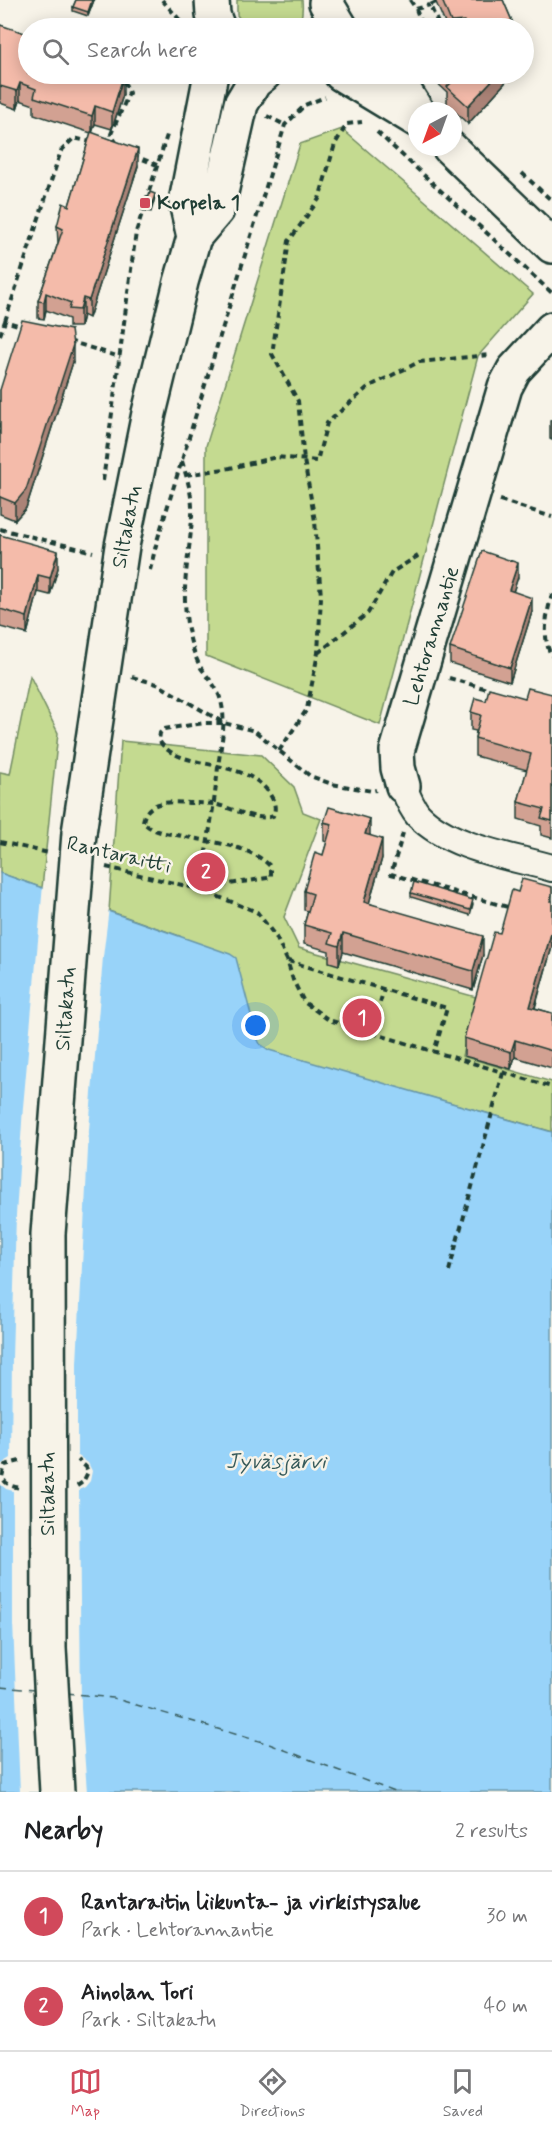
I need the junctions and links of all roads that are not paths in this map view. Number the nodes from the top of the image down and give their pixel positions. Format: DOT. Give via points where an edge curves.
graph roads {
  1 [pos="212,0"];
  2 [pos="214,18"];
  3 [pos="209,84"];
  4 [pos="253,84"];
  5 [pos="334,84"];
  6 [pos="400,84"];
  7 [pos="411,102"];
  8 [pos="408,116"];
  9 [pos="458,156"];
  10 [pos="194,237"];
  11 [pos="552,246"];
  12 [pos="552,329"];
  13 [pos="388,791"];
  14 [pos="552,868"];
  15 [pos="57,1792"];
  1 -- 2 [label="main road"];
  3 -- 10 [label="main road, Siltakatu" via="186,202"];
  4 -- 10 [label="main road, Siltakatu" via="241,104 217,210"];
  5 -- 8 [label="main road"];
  6 -- 7 [label="main road"];
  9 -- 11 [label="main road"];
  10 -- 15 [label="main road, Siltakatu, bridge" via="149,413 122,546 79,833 48,1234 50,1648"];
  12 -- 13 [label="main road, Lehtorannantie" via="514,370 505,387 397,751 398,768"];
  13 -- 14 [label="street, Lehtorannantie" via="428,824 456,840"];
}
